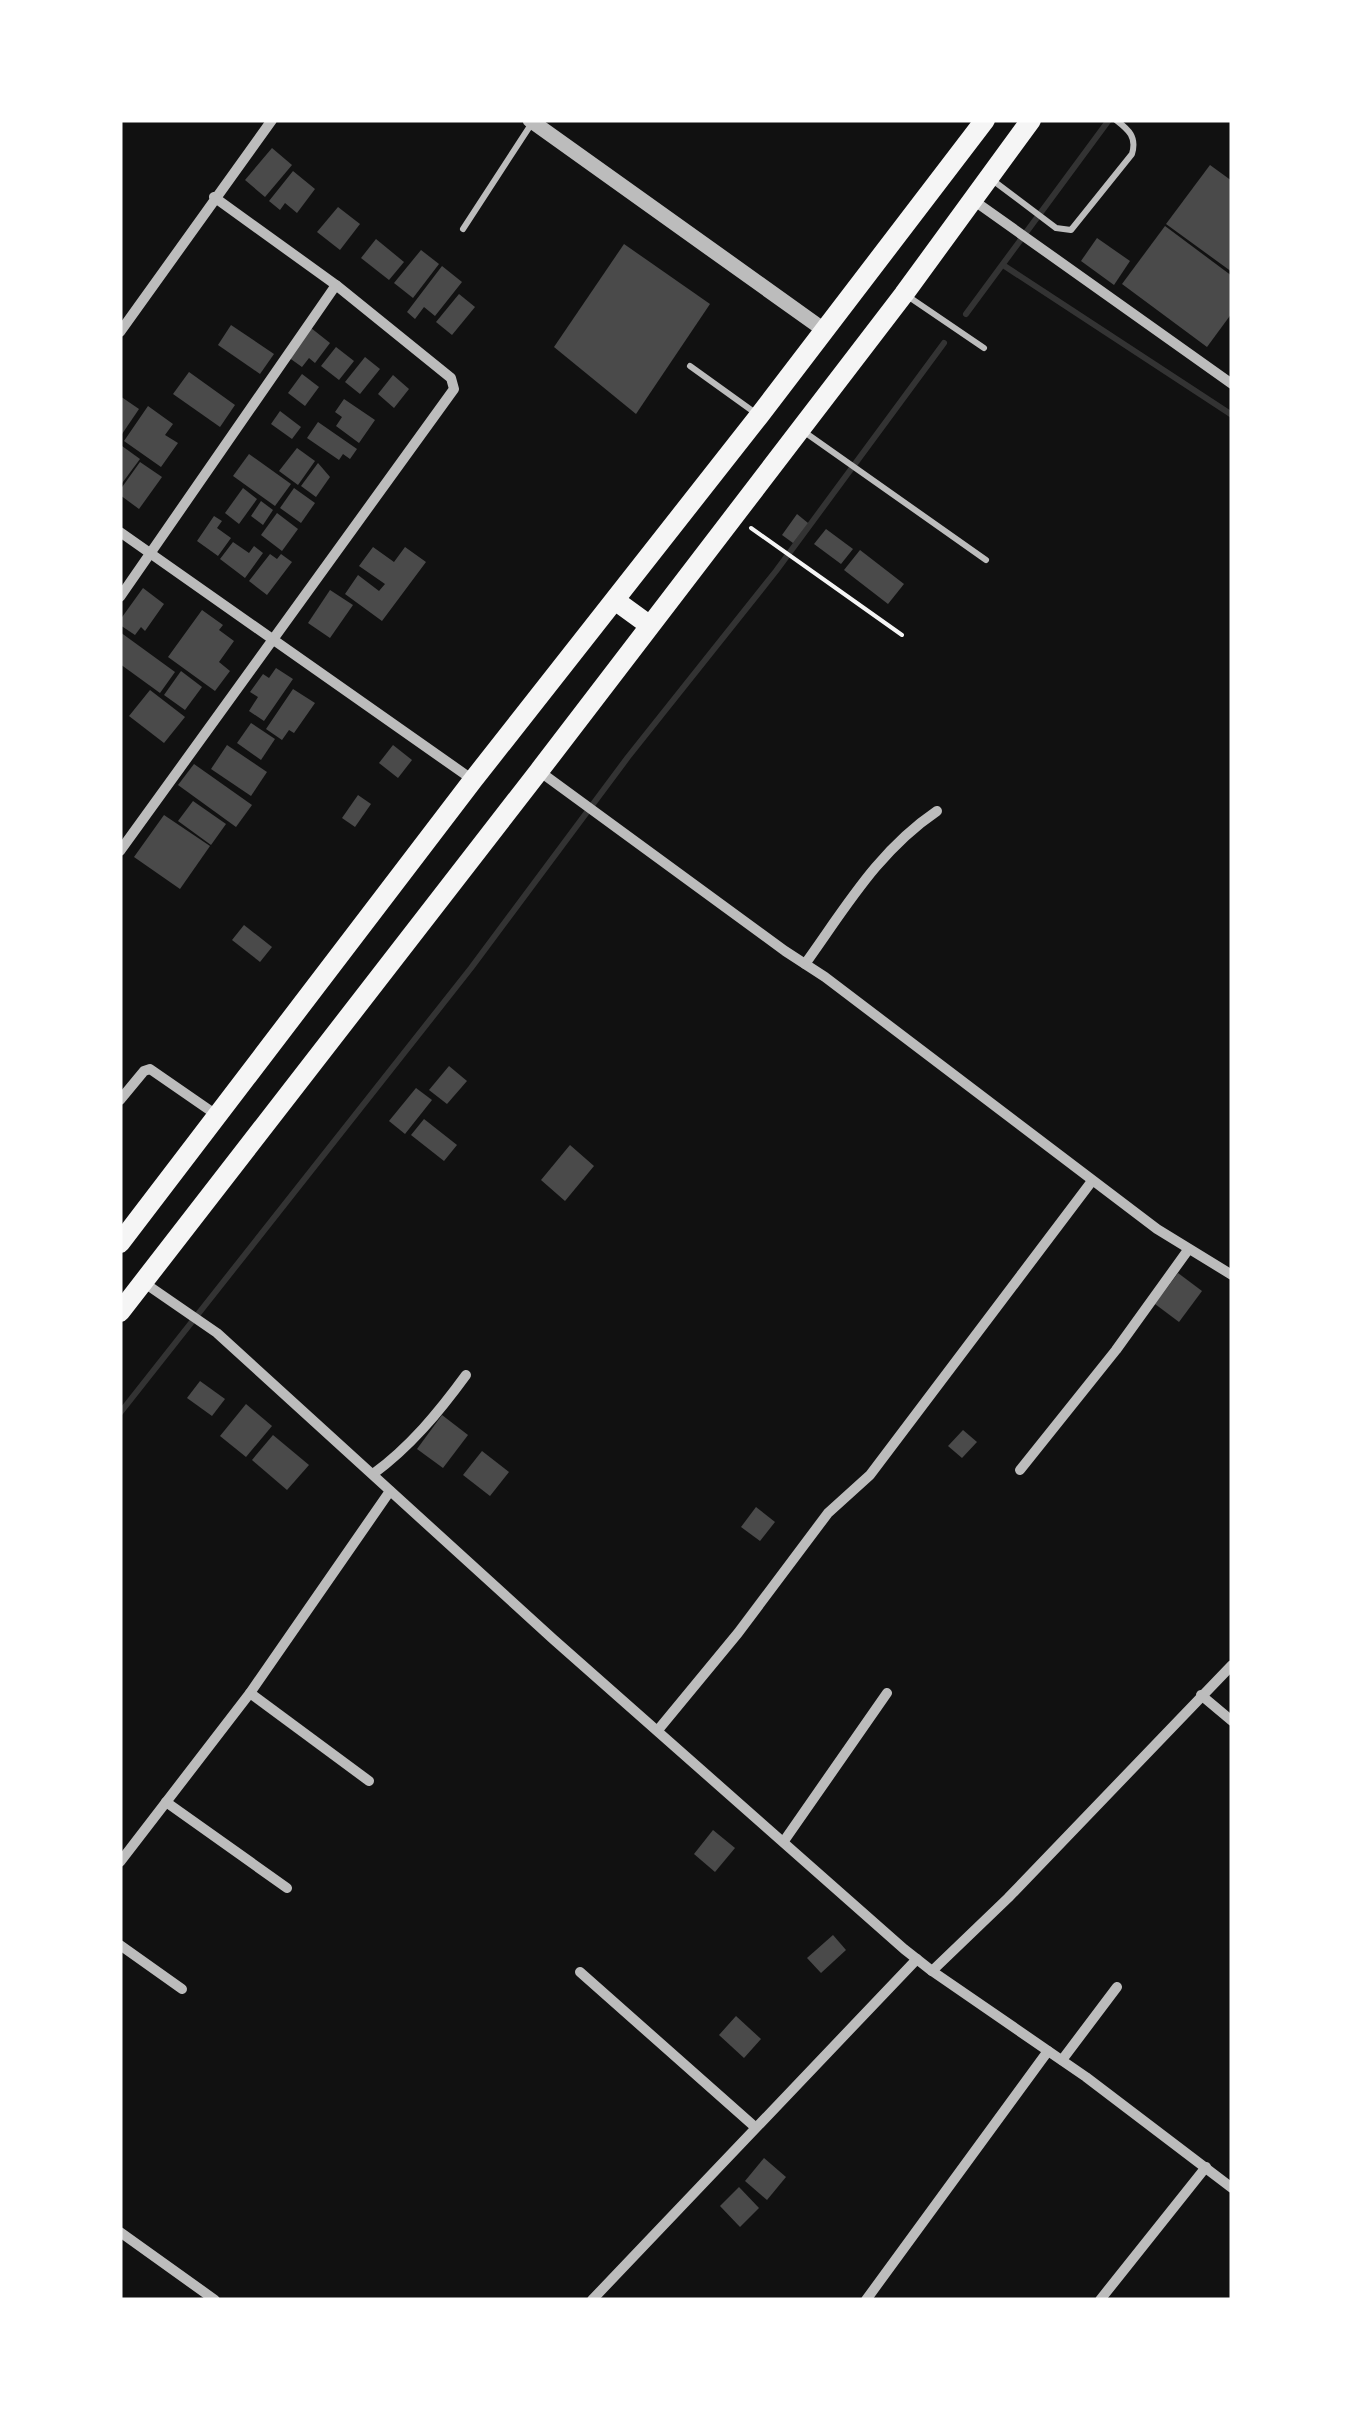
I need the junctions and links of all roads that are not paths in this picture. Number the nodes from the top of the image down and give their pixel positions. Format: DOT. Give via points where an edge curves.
graph roads {
  1 [pos="272,120"];
  2 [pos="985,120"];
  3 [pos="1031,120"];
  4 [pos="1116,120"];
  5 [pos="532,121"];
  6 [pos="990,178"];
  7 [pos="214,197"];
  8 [pos="974,200"];
  9 [pos="464,229"];
  10 [pos="336,285"];
  11 [pos="904,294"];
  12 [pos="824,330"];
  13 [pos="120,332"];
  14 [pos="984,348"];
  15 [pos="690,366"];
  16 [pos="1232,384"];
  17 [pos="760,416"];
  18 [pos="800,428"];
  19 [pos="120,532"];
  20 [pos="151,555"];
  21 [pos="986,560"];
  22 [pos="120,597"];
  23 [pos="616,601"];
  24 [pos="649,626"];
  25 [pos="273,641"];
  26 [pos="539,771"];
  27 [pos="474,780"];
  28 [pos="937,811"];
  29 [pos="120,852"];
  30 [pos="806,964"];
  31 [pos="120,1100"];
  32 [pos="218,1116"];
  33 [pos="1092,1180"];
  34 [pos="120,1243"];
  35 [pos="1188,1250"];
  36 [pos="1232,1275"];
  37 [pos="143,1282"];
  38 [pos="120,1312"];
  39 [pos="466,1375"];
  40 [pos="1020,1470"];
  41 [pos="373,1474"];
  42 [pos="390,1491"];
  43 [pos="1232,1665"];
  44 [pos="250,1693"];
  45 [pos="887,1693"];
  46 [pos="1202,1695"];
  47 [pos="1232,1721"];
  48 [pos="658,1730"];
  49 [pos="369,1781"];
  50 [pos="166,1802"];
  51 [pos="784,1842"];
  52 [pos="120,1862"];
  53 [pos="287,1888"];
  54 [pos="120,1946"];
  55 [pos="917,1959"];
  56 [pos="580,1972"];
  57 [pos="932,1972"];
  58 [pos="1117,1987"];
  59 [pos="182,1989"];
  60 [pos="1048,2051"];
  61 [pos="1062,2060"];
  62 [pos="755,2128"];
  63 [pos="1206,2167"];
  64 [pos="1232,2188"];
  65 [pos="120,2232"];
  66 [pos="215,2300"];
  67 [pos="592,2300"];
  68 [pos="866,2300"];
  69 [pos="1100,2300"];
  1 -- 7 [label="street"];
  2 -- 12 [label="highway"];
  3 -- 6 [label="highway"];
  4 -- 6 [label="lane" via="1130,131 1133,148 1071,230 1056,228"];
  5 -- 9 [label="lane"];
  5 -- 12 [label="street"];
  6 -- 8 [label="highway"];
  7 -- 10 [label="street"];
  7 -- 13 [label="street"];
  8 -- 11 [label="highway"];
  8 -- 16 [label="street"];
  10 -- 20 [label="street"];
  10 -- 25 [label="street" via="452,378 454,389"];
  11 -- 14 [label="lane"];
  11 -- 18 [label="highway"];
  12 -- 17 [label="highway"];
  15 -- 17 [label="lane"];
  17 -- 23 [label="highway"];
  18 -- 21 [label="lane"];
  18 -- 24 [label="highway"];
  19 -- 20 [label="street"];
  20 -- 22 [label="street"];
  20 -- 25 [label="street"];
  23 -- 24 [label="highway"];
  23 -- 27 [label="highway"];
  24 -- 26 [label="highway"];
  25 -- 27 [label="street"];
  25 -- 29 [label="street"];
  26 -- 30 [label="street"];
  26 -- 37 [label="highway"];
  27 -- 32 [label="highway"];
  28 -- 30 [label="street" via="884,854"];
  30 -- 33 [label="street"];
  31 -- 32 [label="street" via="150,1069"];
  32 -- 34 [label="highway"];
  33 -- 35 [label="street"];
  33 -- 48 [label="street" via="870,1475 828,1513"];
  35 -- 36 [label="street"];
  35 -- 40 [label="street"];
  37 -- 38 [label="highway"];
  37 -- 41 [label="street" via="217,1334"];
  39 -- 41 [label="street" via="430,1421"];
  41 -- 42 [label="street"];
  42 -- 44 [label="street"];
  42 -- 48 [label="street"];
  43 -- 46 [label="street"];
  44 -- 49 [label="street"];
  44 -- 50 [label="street"];
  45 -- 51 [label="street"];
  46 -- 47 [label="street"];
  46 -- 57 [label="street"];
  48 -- 51 [label="street"];
  50 -- 52 [label="street"];
  50 -- 53 [label="street"];
  51 -- 55 [label="street"];
  54 -- 59 [label="street"];
  55 -- 57 [label="street"];
  55 -- 62 [label="street"];
  56 -- 62 [label="street"];
  57 -- 60 [label="street"];
  58 -- 61 [label="street"];
  60 -- 61 [label="street"];
  60 -- 68 [label="street"];
  61 -- 63 [label="street"];
  62 -- 67 [label="street"];
  63 -- 64 [label="street"];
  63 -- 69 [label="street"];
  65 -- 66 [label="street"];
}
